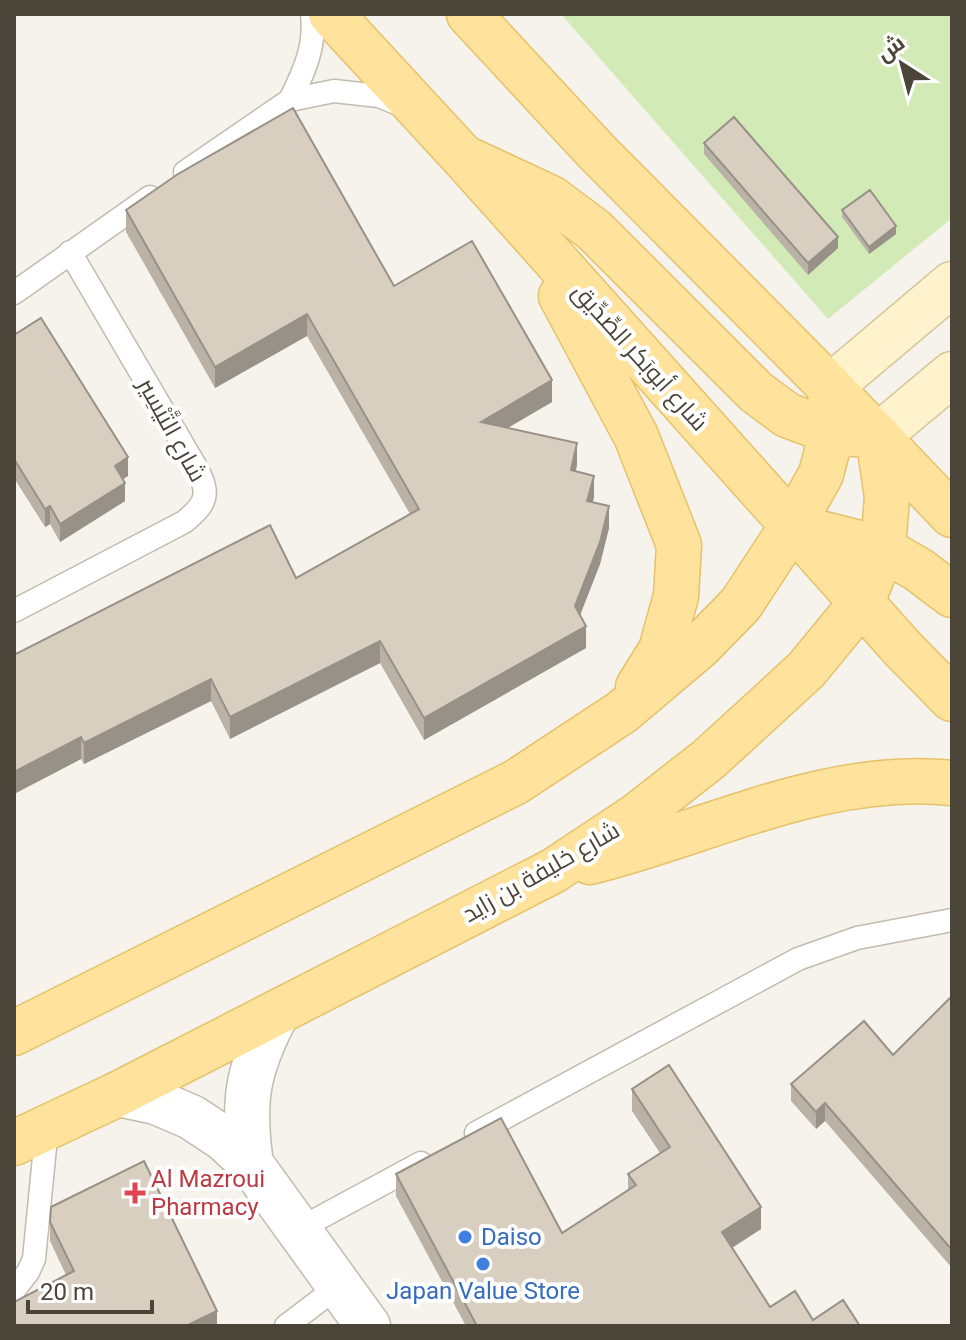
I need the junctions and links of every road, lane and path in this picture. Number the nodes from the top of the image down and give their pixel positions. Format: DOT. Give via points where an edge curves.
graph roads {
  1 [pos="312,14"];
  2 [pos="331,14"];
  3 [pos="469,14"];
  4 [pos="290,100"];
  5 [pos="420,112"];
  6 [pos="463,157"];
  7 [pos="520,224"];
  8 [pos="70,252"];
  9 [pos="952,284"];
  10 [pos="14,293"];
  11 [pos="952,374"];
  12 [pos="830,387"];
  13 [pos="832,432"];
  14 [pos="878,436"];
  15 [pos="952,515"];
  16 [pos="792,526"];
  17 [pos="883,549"];
  18 [pos="952,595"];
  19 [pos="862,602"];
  20 [pos="14,611"];
  21 [pos="952,699"];
  22 [pos="622,712"];
  23 [pos="952,783"];
  24 [pos="553,871"];
  25 [pos="952,920"];
  26 [pos="277,1013"];
  27 [pos="14,1033"];
  28 [pos="118,1094"];
  29 [pos="30,1135"];
  30 [pos="251,1164"];
  31 [pos="299,1229"];
  32 [pos="340,1285"];
  33 [pos="14,1290"];
  34 [pos="286,1326"];
  35 [pos="368,1326"];
  1 -- 4 [label="lane" via="308,65"];
  2 -- 5 [label="main road, شارع أبوبَكر الصِّدِّيق"];
  3 -- 12 [label="main road" via="596,151"];
  4 -- 5 [label="lane" via="334,91 379,96"];
  4 -- 8 [label="lane"];
  5 -- 6 [label="main road, شارع أبوبَكر الصِّدِّيق"];
  6 -- 7 [label="main road, شارع أبوبَكر الصِّدِّيق"];
  6 -- 13 [label="main road" via="562,206 594,230 756,392 787,415"];
  7 -- 16 [label="main road, شارع أبوبَكر الصِّدِّيق"];
  7 -- 22 [label="main road" via="636,436 679,545 676,596 661,650"];
  8 -- 10 [label="lane"];
  8 -- 20 [label="lane, شارع التَّيْسِير" via="196,467 206,498 184,522"];
  9 -- 12 [label="street"];
  11 -- 14 [label="street"];
  12 -- 13 [label="main road"];
  12 -- 14 [label="main road"];
  13 -- 14 [label="main road"];
  13 -- 16 [label="main road" via="821,474"];
  14 -- 15 [label="main road"];
  14 -- 17 [label="main road, شارع خليفة بن زايد" via="887,497"];
  16 -- 17 [label="main road"];
  16 -- 19 [label="main road, شارع أبوبَكر الصِّدِّيق"];
  16 -- 22 [label="main road" via="741,604"];
  17 -- 18 [label="main road"];
  17 -- 19 [label="main road, شارع خليفة بن زايد"];
  19 -- 21 [label="main road, شارع أبوبَكر الصِّدِّيق"];
  19 -- 24 [label="main road, شارع خليفة بن زايد" via="806,670 709,759"];
  22 -- 27 [label="main road" via="516,782"];
  23 -- 24 [label="main road" via="860,783"];
  24 -- 26 [label="main road, شارع خليفة بن زايد"];
  25 -- 31 [label="lane" via="857,938 798,959"];
  26 -- 28 [label="main road, شارع خليفة بن زايد"];
  26 -- 30 [label="street" via="248,1086"];
  28 -- 29 [label="main road, شارع خليفة بن زايد"];
  28 -- 30 [label="street" via="191,1117"];
  29 -- 33 [label="lane" via="34,1259"];
  30 -- 31 [label="street"];
  31 -- 32 [label="street"];
  32 -- 34 [label="lane"];
  32 -- 35 [label="street"];
}
